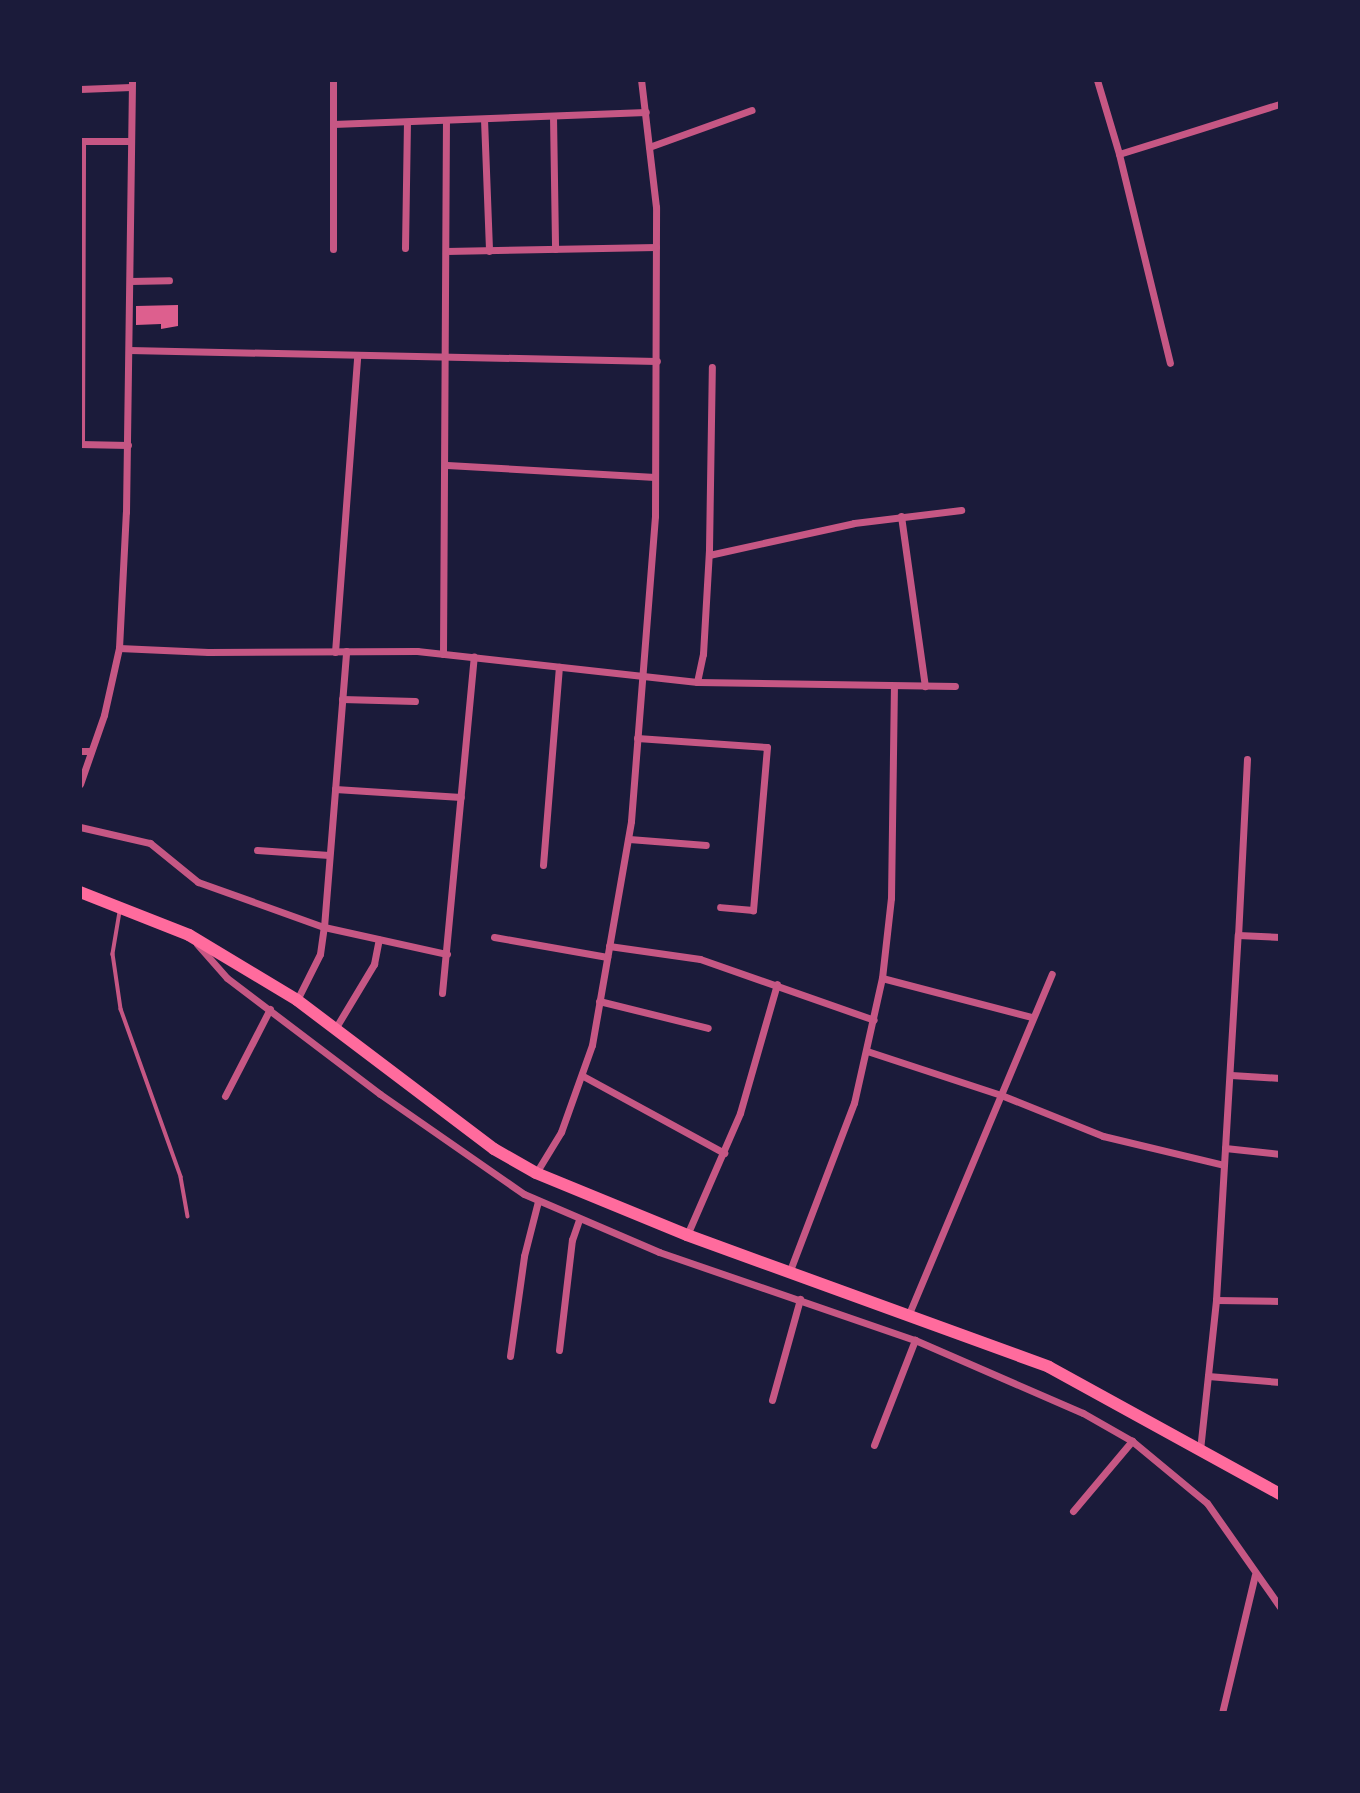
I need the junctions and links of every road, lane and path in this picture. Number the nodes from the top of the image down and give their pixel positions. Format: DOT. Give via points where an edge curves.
graph roads {
  1 [pos="333,80"];
  2 [pos="641,80"];
  3 [pos="1097,80"];
  4 [pos="131,84"];
  5 [pos="80,89"];
  6 [pos="1279,104"];
  7 [pos="752,110"];
  8 [pos="646,112"];
  9 [pos="554,116"];
  10 [pos="484,119"];
  11 [pos="446,120"];
  12 [pos="407,121"];
  13 [pos="333,124"];
  14 [pos="81,141"];
  15 [pos="128,141"];
  16 [pos="649,147"];
  17 [pos="1119,153"];
  18 [pos="656,247"];
  19 [pos="405,248"];
  20 [pos="333,249"];
  21 [pos="555,249"];
  22 [pos="446,251"];
  23 [pos="489,251"];
  24 [pos="169,280"];
  25 [pos="131,281"];
  26 [pos="129,350"];
  27 [pos="357,356"];
  28 [pos="446,358"];
  29 [pos="657,361"];
  30 [pos="1170,363"];
  31 [pos="712,367"];
  32 [pos="81,444"];
  33 [pos="128,445"];
  34 [pos="447,465"];
  35 [pos="655,477"];
  36 [pos="961,510"];
  37 [pos="901,516"];
  38 [pos="709,555"];
  39 [pos="119,648"];
  40 [pos="346,651"];
  41 [pos="335,652"];
  42 [pos="443,654"];
  43 [pos="474,657"];
  44 [pos="559,667"];
  45 [pos="641,677"];
  46 [pos="697,682"];
  47 [pos="894,685"];
  48 [pos="925,686"];
  49 [pos="955,686"];
  50 [pos="342,699"];
  51 [pos="415,701"];
  52 [pos="637,737"];
  53 [pos="80,751"];
  54 [pos="92,751"];
  55 [pos="1247,759"];
  56 [pos="80,784"];
  57 [pos="335,789"];
  58 [pos="461,797"];
  59 [pos="80,827"];
  60 [pos="629,839"];
  61 [pos="706,845"];
  62 [pos="257,850"];
  63 [pos="329,855"];
  64 [pos="543,865"];
  65 [pos="80,892"];
  66 [pos="720,907"];
  67 [pos="121,908"];
  68 [pos="324,927"];
  69 [pos="189,935"];
  70 [pos="1238,935"];
  71 [pos="494,937"];
  72 [pos="1279,937"];
  73 [pos="379,939"];
  74 [pos="609,946"];
  75 [pos="447,954"];
  76 [pos="607,957"];
  77 [pos="1052,974"];
  78 [pos="882,978"];
  79 [pos="777,984"];
  80 [pos="442,993"];
  81 [pos="297,1000"];
  82 [pos="599,1000"];
  83 [pos="270,1009"];
  84 [pos="1032,1017"];
  85 [pos="874,1020"];
  86 [pos="708,1028"];
  87 [pos="335,1029"];
  88 [pos="867,1051"];
  89 [pos="1231,1075"];
  90 [pos="583,1076"];
  91 [pos="1279,1078"];
  92 [pos="1001,1095"];
  93 [pos="225,1096"];
  94 [pos="1225,1148"];
  95 [pos="724,1153"];
  96 [pos="1279,1154"];
  97 [pos="1224,1166"];
  98 [pos="536,1173"];
  99 [pos="538,1201"];
  100 [pos="188,1216"];
  101 [pos="579,1220"];
  102 [pos="687,1235"];
  103 [pos="789,1273"];
  104 [pos="800,1299"];
  105 [pos="1216,1300"];
  106 [pos="1279,1301"];
  107 [pos="908,1316"];
  108 [pos="915,1340"];
  109 [pos="559,1350"];
  110 [pos="510,1356"];
  111 [pos="1208,1376"];
  112 [pos="1279,1382"];
  113 [pos="772,1400"];
  114 [pos="1132,1441"];
  115 [pos="874,1445"];
  116 [pos="1200,1450"];
  117 [pos="1279,1494"];
  118 [pos="1073,1511"];
  119 [pos="1255,1575"];
  120 [pos="1279,1607"];
  121 [pos="1222,1713"];
  1 -- 13 [label="street"];
  2 -- 8 [label="street"];
  3 -- 17 [label="street"];
  4 -- 5 [label="street"];
  4 -- 15 [label="street"];
  6 -- 17 [label="street"];
  7 -- 16 [label="street"];
  8 -- 9 [label="street"];
  8 -- 16 [label="street"];
  9 -- 10 [label="street"];
  9 -- 21 [label="street"];
  10 -- 11 [label="street"];
  10 -- 23 [label="street"];
  11 -- 12 [label="street"];
  11 -- 22 [label="street"];
  12 -- 13 [label="street"];
  12 -- 19 [label="street"];
  13 -- 20 [label="street"];
  14 -- 15 [label="street"];
  14 -- 32 [label="street"];
  15 -- 25 [label="street"];
  16 -- 18 [label="street"];
  17 -- 30 [label="street"];
  18 -- 21 [label="street"];
  18 -- 29 [label="street"];
  21 -- 23 [label="street"];
  22 -- 23 [label="street"];
  22 -- 28 [label="street"];
  24 -- 25 [label="street"];
  25 -- 26 [label="street"];
  26 -- 27 [label="street"];
  26 -- 33 [label="street"];
  27 -- 28 [label="street"];
  27 -- 41 [label="street"];
  28 -- 29 [label="street"];
  28 -- 34 [label="street"];
  29 -- 35 [label="street"];
  31 -- 38 [label="street"];
  32 -- 33 [label="street"];
  33 -- 39 [label="street"];
  34 -- 35 [label="street"];
  34 -- 42 [label="street"];
  35 -- 45 [label="street"];
  36 -- 37 [label="street"];
  37 -- 38 [label="street"];
  37 -- 48 [label="street"];
  38 -- 46 [label="street" via="704,654"];
  39 -- 41 [label="street"];
  39 -- 54 [label="street"];
  40 -- 41 [label="street"];
  40 -- 42 [label="street"];
  40 -- 50 [label="street"];
  42 -- 43 [label="street"];
  43 -- 44 [label="street"];
  43 -- 58 [label="street"];
  44 -- 45 [label="street"];
  44 -- 64 [label="street"];
  45 -- 46 [label="street"];
  45 -- 52 [label="street"];
  46 -- 47 [label="street"];
  47 -- 48 [label="street"];
  47 -- 78 [label="street" via="891,898"];
  48 -- 49 [label="street"];
  50 -- 51 [label="street"];
  50 -- 57 [label="street"];
  52 -- 60 [label="street"];
  52 -- 66 [label="street" via="767,747 753,910"];
  53 -- 54 [label="street"];
  54 -- 56 [label="street"];
  55 -- 70 [label="street"];
  57 -- 58 [label="street"];
  57 -- 63 [label="street"];
  58 -- 75 [label="street"];
  59 -- 68 [label="street" via="150,843 198,882"];
  60 -- 61 [label="street"];
  60 -- 74 [label="street"];
  62 -- 63 [label="street"];
  63 -- 68 [label="street"];
  65 -- 67 [label="highway"];
  67 -- 69 [label="highway"];
  67 -- 100 [label="lane" via="113,954 121,1009 181,1177"];
  68 -- 73 [label="street"];
  68 -- 81 [label="street" via="320,954"];
  69 -- 81 [label="highway"];
  69 -- 83 [label="street" via="227,978"];
  70 -- 72 [label="street"];
  70 -- 89 [label="street"];
  71 -- 76 [label="street"];
  73 -- 75 [label="street"];
  73 -- 87 [label="street" via="374,964"];
  74 -- 76 [label="street"];
  74 -- 79 [label="street" via="700,959"];
  75 -- 80 [label="street"];
  76 -- 82 [label="street"];
  77 -- 84 [label="street"];
  78 -- 84 [label="street"];
  78 -- 85 [label="street"];
  79 -- 85 [label="street"];
  79 -- 95 [label="street"];
  81 -- 87 [label="highway"];
  82 -- 86 [label="street"];
  82 -- 90 [label="street"];
  83 -- 93 [label="street"];
  83 -- 99 [label="street" via="380,1094"];
  84 -- 92 [label="street"];
  85 -- 88 [label="street"];
  87 -- 98 [label="highway" via="495,1149"];
  88 -- 92 [label="street"];
  88 -- 103 [label="street" via="854,1103"];
  89 -- 91 [label="street"];
  89 -- 94 [label="street"];
  90 -- 95 [label="street"];
  90 -- 98 [label="street" via="561,1132"];
  92 -- 97 [label="street" via="1103,1136"];
  92 -- 107 [label="street"];
  94 -- 96 [label="street"];
  94 -- 97 [label="street"];
  95 -- 102 [label="street"];
  97 -- 105 [label="street"];
  98 -- 102 [label="highway"];
  99 -- 101 [label="street"];
  99 -- 110 [label="street" via="524,1256"];
  101 -- 104 [label="street"];
  101 -- 109 [label="street" via="572,1240"];
  102 -- 103 [label="highway"];
  103 -- 107 [label="highway"];
  104 -- 108 [label="street"];
  104 -- 113 [label="street"];
  105 -- 106 [label="street"];
  105 -- 111 [label="street"];
  107 -- 116 [label="highway" via="1049,1367"];
  108 -- 114 [label="street" via="1083,1413"];
  108 -- 115 [label="street"];
  111 -- 112 [label="street"];
  111 -- 116 [label="street"];
  114 -- 118 [label="street"];
  114 -- 119 [label="street" via="1207,1503"];
  116 -- 117 [label="highway"];
  119 -- 120 [label="street"];
  119 -- 121 [label="street"];
}
